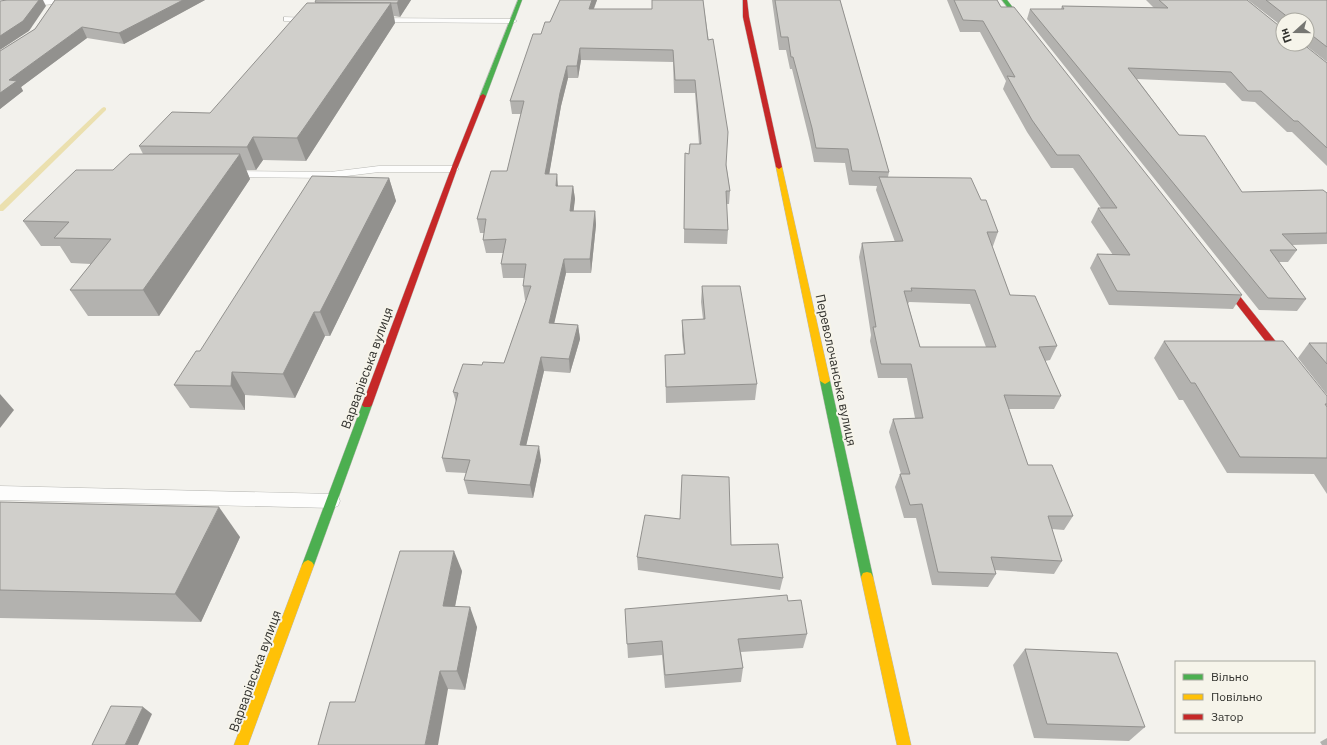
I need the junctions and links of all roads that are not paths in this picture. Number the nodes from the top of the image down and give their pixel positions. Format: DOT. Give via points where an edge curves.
graph roads {
  1 [pos="58,0"];
  2 [pos="520,0"];
  3 [pos="745,0"];
  4 [pos="1004,0"];
  5 [pos="0,4"];
  6 [pos="51,12"];
  7 [pos="287,19"];
  8 [pos="318,20"];
  9 [pos="365,20"];
  10 [pos="513,21"];
  11 [pos="1034,38"];
  12 [pos="454,169"];
  13 [pos="222,174"];
  14 [pos="1215,269"];
  15 [pos="1327,413"];
  16 [pos="0,493"];
  17 [pos="332,501"];
  18 [pos="241,745"];
  19 [pos="904,745"];
  1 -- 5 [label="street"];
  1 -- 6 [label="street"];
  2 -- 10 [label="street, Варварівська вулиця"];
  3 -- 19 [label="street, Переволочанська вулиця" via="746,18"];
  4 -- 11 [label="street"];
  7 -- 8 [label="lane"];
  9 -- 10 [label="lane"];
  10 -- 12 [label="street, Варварівська вулиця"];
  12 -- 13 [label="lane" via="379,169 330,175"];
  12 -- 17 [label="street, Варварівська вулиця"];
  14 -- 15 [label="street"];
  16 -- 17 [label="lane"];
  17 -- 18 [label="street, Варварівська вулиця"];
}
